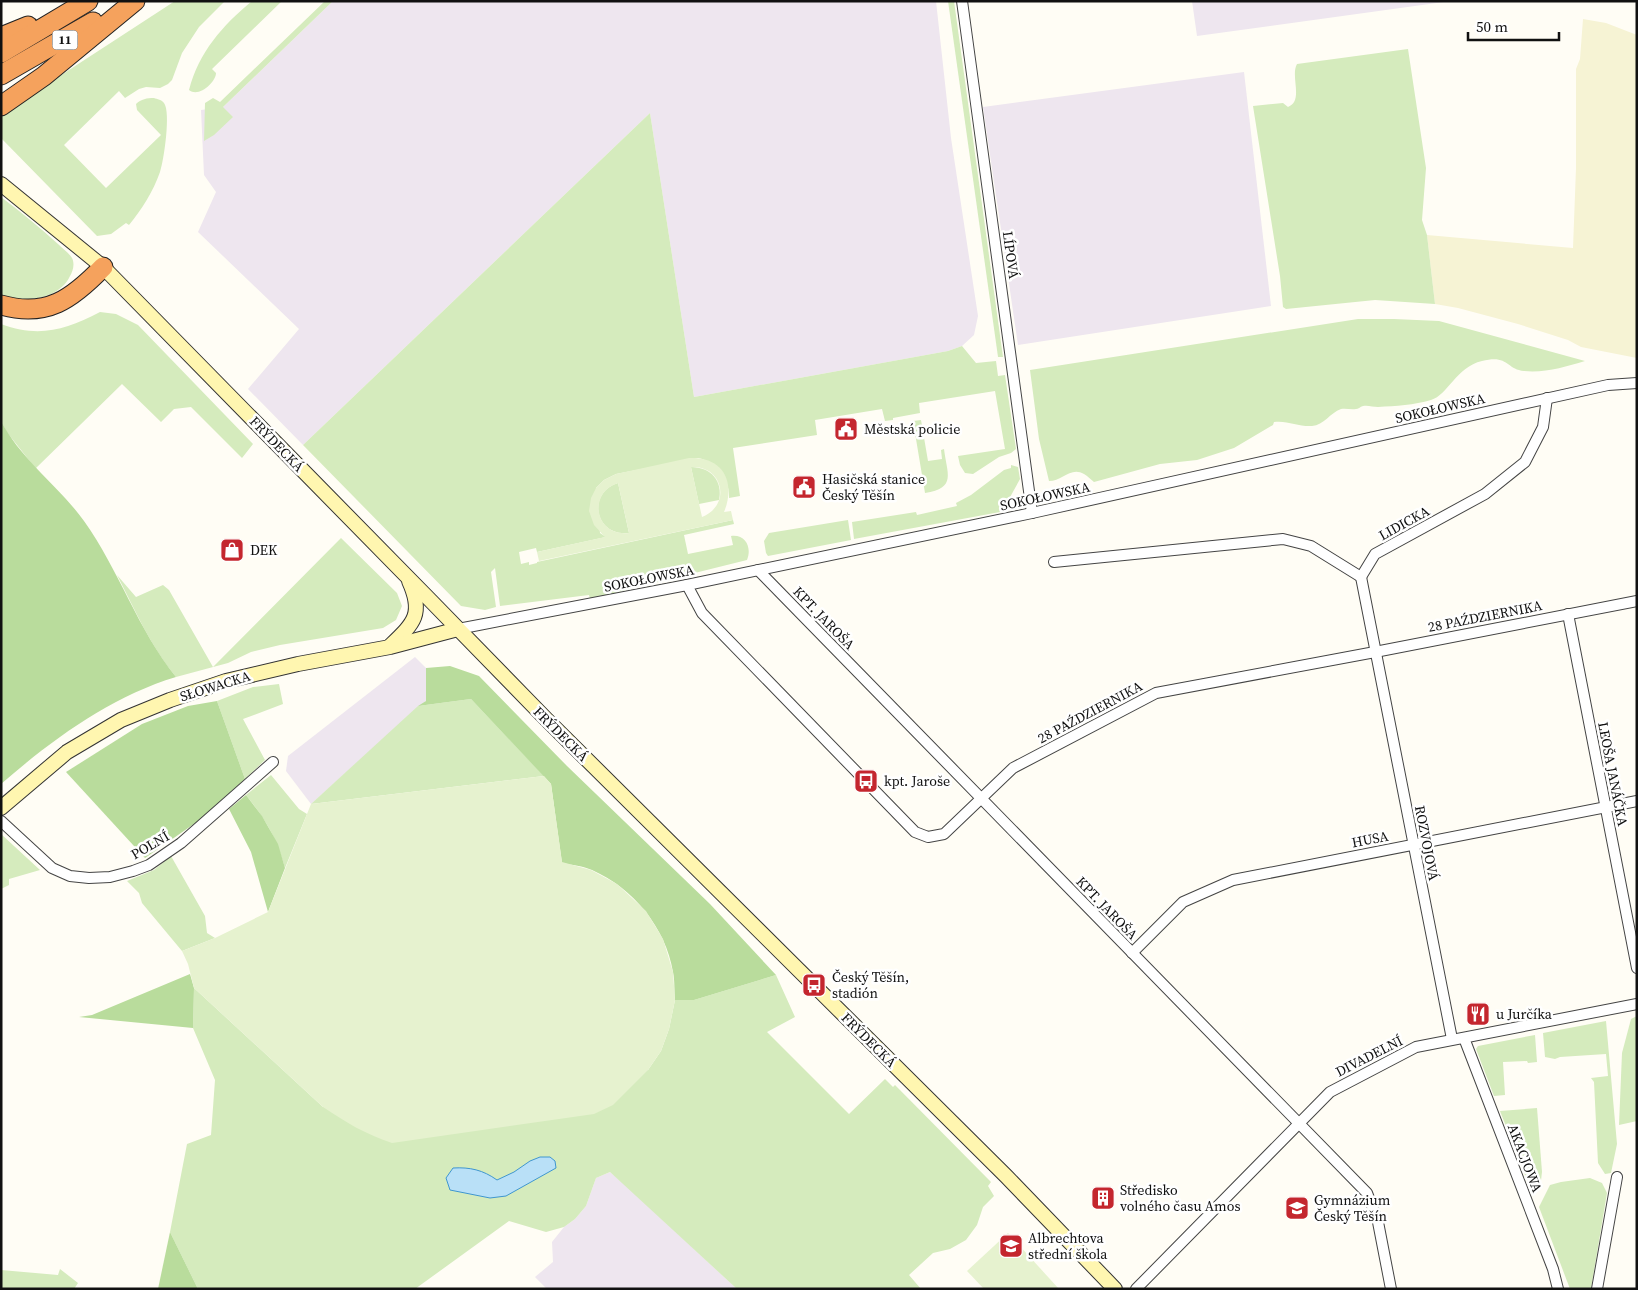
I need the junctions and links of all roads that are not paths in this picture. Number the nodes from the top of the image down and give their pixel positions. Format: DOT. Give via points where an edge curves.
graph roads {
  1 [pos="81,1"];
  2 [pos="88,1"];
  3 [pos="126,1"];
  4 [pos="135,1"];
  5 [pos="962,1"];
  6 [pos="1,37"];
  7 [pos="1,53"];
  8 [pos="1,75"];
  9 [pos="1,106"];
  10 [pos="1,184"];
  11 [pos="103,267"];
  12 [pos="1,305"];
  13 [pos="1637,383"];
  14 [pos="1547,398"];
  15 [pos="1032,513"];
  16 [pos="1054,562"];
  17 [pos="758,570"];
  18 [pos="406,575"];
  19 [pos="1362,577"];
  20 [pos="687,585"];
  21 [pos="1637,601"];
  22 [pos="1568,614"];
  23 [pos="458,629"];
  24 [pos="390,647"];
  25 [pos="1375,652"];
  26 [pos="273,762"];
  27 [pos="981,799"];
  28 [pos="1637,801"];
  29 [pos="1605,806"];
  30 [pos="1,808"];
  31 [pos="1,821"];
  32 [pos="1413,844"];
  33 [pos="1132,953"];
  34 [pos="1637,968"];
  35 [pos="1637,1004"];
  36 [pos="1464,1038"];
  37 [pos="1452,1039"];
  38 [pos="1300,1123"];
  39 [pos="1617,1177"];
  40 [pos="1137,1288"];
  41 [pos="1115,1289"];
  42 [pos="1391,1289"];
  43 [pos="1558,1289"];
  44 [pos="1597,1289"];
  1 -- 6 [label="highway"];
  2 -- 7 [label="highway, 11"];
  3 -- 8 [label="highway, 11" via="55,46"];
  4 -- 9 [label="highway" via="44,76"];
  5 -- 15 [label="street, LÍPOVÁ"];
  10 -- 11 [label="main road, FRÝDECKÁ"];
  11 -- 12 [label="highway" via="89,282 54,305 28,310"];
  11 -- 18 [label="main road, FRÝDECKÁ"];
  13 -- 14 [label="street, SOKOŁOWSKA" via="1608,384"];
  14 -- 15 [label="street, SOKOŁOWSKA"];
  14 -- 19 [label="street, LIDICKA" via="1543,426 1525,462 1485,494 1375,554"];
  15 -- 17 [label="street, SOKOŁOWSKA"];
  16 -- 19 [label="street" via="1283,538 1311,546"];
  17 -- 20 [label="street, SOKOŁOWSKA"];
  17 -- 27 [label="street, KPT. JAROŠA"];
  18 -- 23 [label="main road, FRÝDECKÁ"];
  18 -- 24 [label="main road" via="414,593 415,615 411,626"];
  19 -- 25 [label="street, ROZVOJOVÁ"];
  20 -- 23 [label="street, SOKOŁOWSKA"];
  20 -- 27 [label="street, 28 PAŹDZIERNIKA" via="702,613 915,832 928,837 944,834"];
  21 -- 22 [label="street, 28 PAŹDZIERNIKA"];
  22 -- 25 [label="street, 28 PAŹDZIERNIKA"];
  22 -- 29 [label="street, LEOŠA JANÁČKA"];
  23 -- 24 [label="main road, SŁOWACKA"];
  23 -- 41 [label="main road, FRÝDECKÁ"];
  24 -- 30 [label="main road, SŁOWACKA" via="226,681 121,720 67,752"];
  25 -- 27 [label="street, 28 PAŹDZIERNIKA" via="1156,693 1013,768"];
  25 -- 32 [label="street, ROZVOJOVÁ"];
  26 -- 31 [label="street, POLNÍ" via="181,843 149,865 110,876 70,876 52,868"];
  27 -- 33 [label="street, KPT. JAROŠA"];
  28 -- 29 [label="street, HUSA"];
  29 -- 32 [label="street, HUSA"];
  29 -- 34 [label="street, LEOŠA JANÁČKA"];
  32 -- 33 [label="street, HUSA" via="1233,880 1183,902"];
  32 -- 37 [label="street, ROZVOJOVÁ"];
  33 -- 38 [label="street, KPT. JAROŠA"];
  35 -- 36 [label="street, DIVADELNÍ"];
  36 -- 37 [label="street, DIVADELNÍ"];
  36 -- 43 [label="street, AKACJOWA"];
  37 -- 38 [label="street, DIVADELNÍ" via="1416,1047 1330,1092"];
  38 -- 40 [label="street, DIVADELNÍ"];
  38 -- 42 [label="street, KPT. JAROŠA" via="1367,1193 1378,1222"];
  39 -- 44 [label="street"];
}
